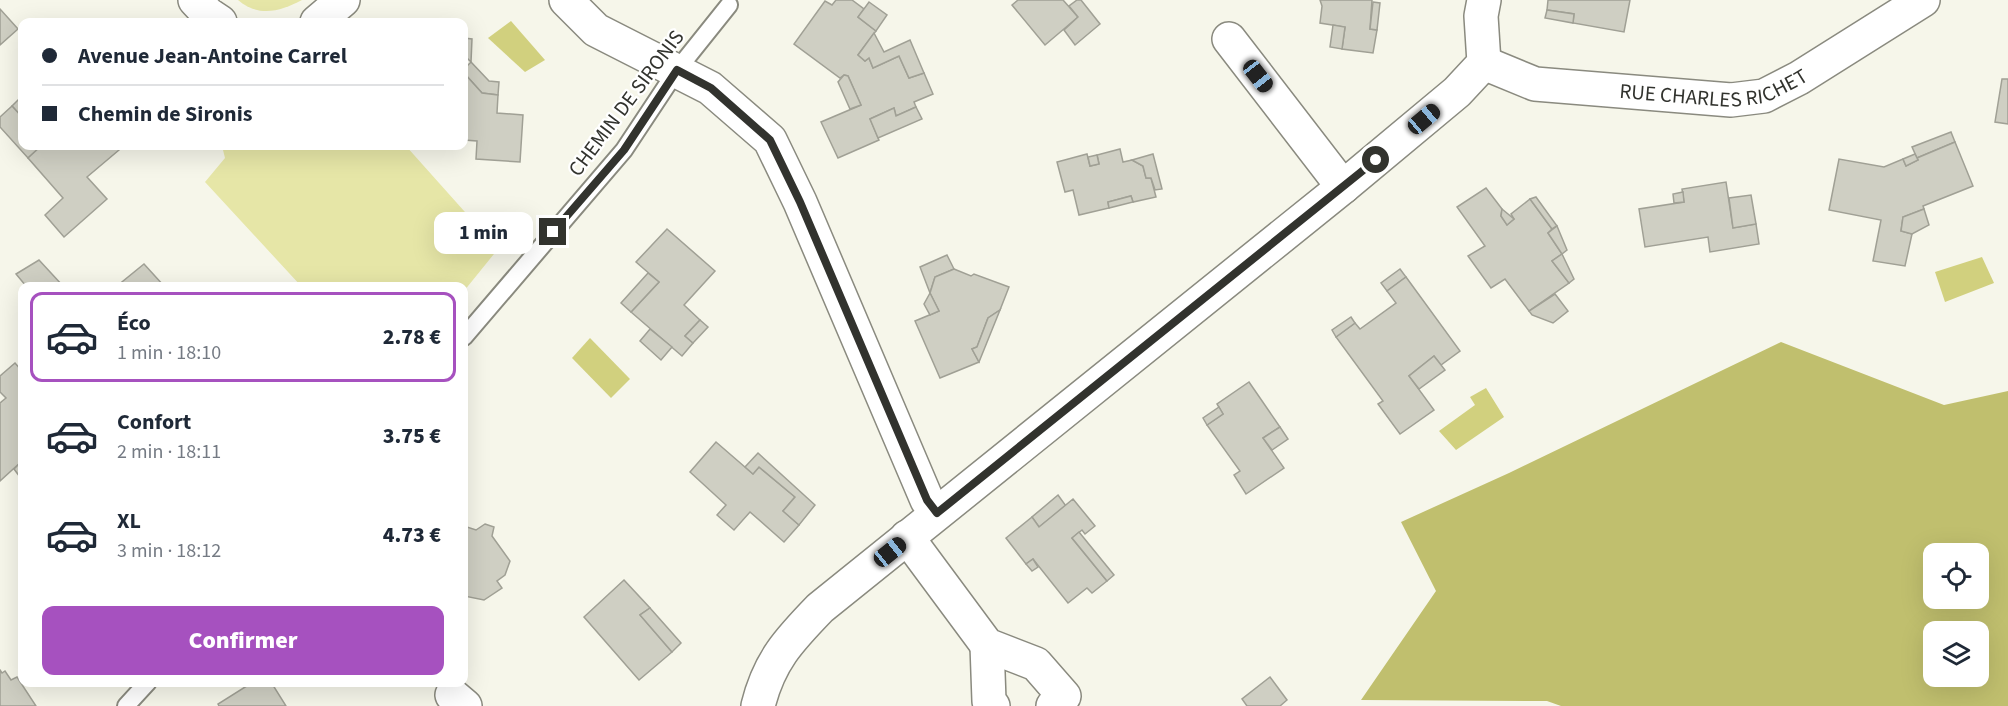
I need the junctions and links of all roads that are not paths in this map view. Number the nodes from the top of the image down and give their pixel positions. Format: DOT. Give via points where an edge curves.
graph roads {
  1 [pos="195,0"];
  2 [pos="343,0"];
  3 [pos="566,0"];
  4 [pos="1484,0"];
  5 [pos="1923,0"];
  6 [pos="729,5"];
  7 [pos="214,18"];
  8 [pos="322,18"];
  9 [pos="1229,39"];
  10 [pos="1484,63"];
  11 [pos="677,70"];
  12 [pos="1343,187"];
  13 [pos="468,332"];
  14 [pos="937,513"];
  15 [pos="908,537"];
  16 [pos="987,645"];
  17 [pos="143,687"];
  18 [pos="126,706"];
  19 [pos="758,706"];
  20 [pos="993,706"];
  21 [pos="1053,706"];
  1 -- 7 [label="street"];
  2 -- 8 [label="street"];
  3 -- 11 [label="street" via="596,30"];
  4 -- 10 [label="street"];
  5 -- 10 [label="street, RUE CHARLES RICHET" via="1764,96 1731,100 1535,84"];
  6 -- 11 [label="lane, CHEMIN DE SIRONIS"];
  9 -- 12 [label="street"];
  10 -- 12 [label="street" via="1457,92"];
  11 -- 13 [label="lane, CHEMIN DE SIRONIS" via="624,150"];
  11 -- 14 [label="street" via="711,88 770,140 927,500"];
  12 -- 14 [label="street"];
  14 -- 15 [label="street"];
  15 -- 16 [label="street"];
  15 -- 19 [label="street" via="820,608 786,643 763,684"];
  16 -- 20 [label="street" via="989,701"];
  16 -- 21 [label="street" via="1036,664 1064,696"];
  17 -- 18 [label="lane"];
}
